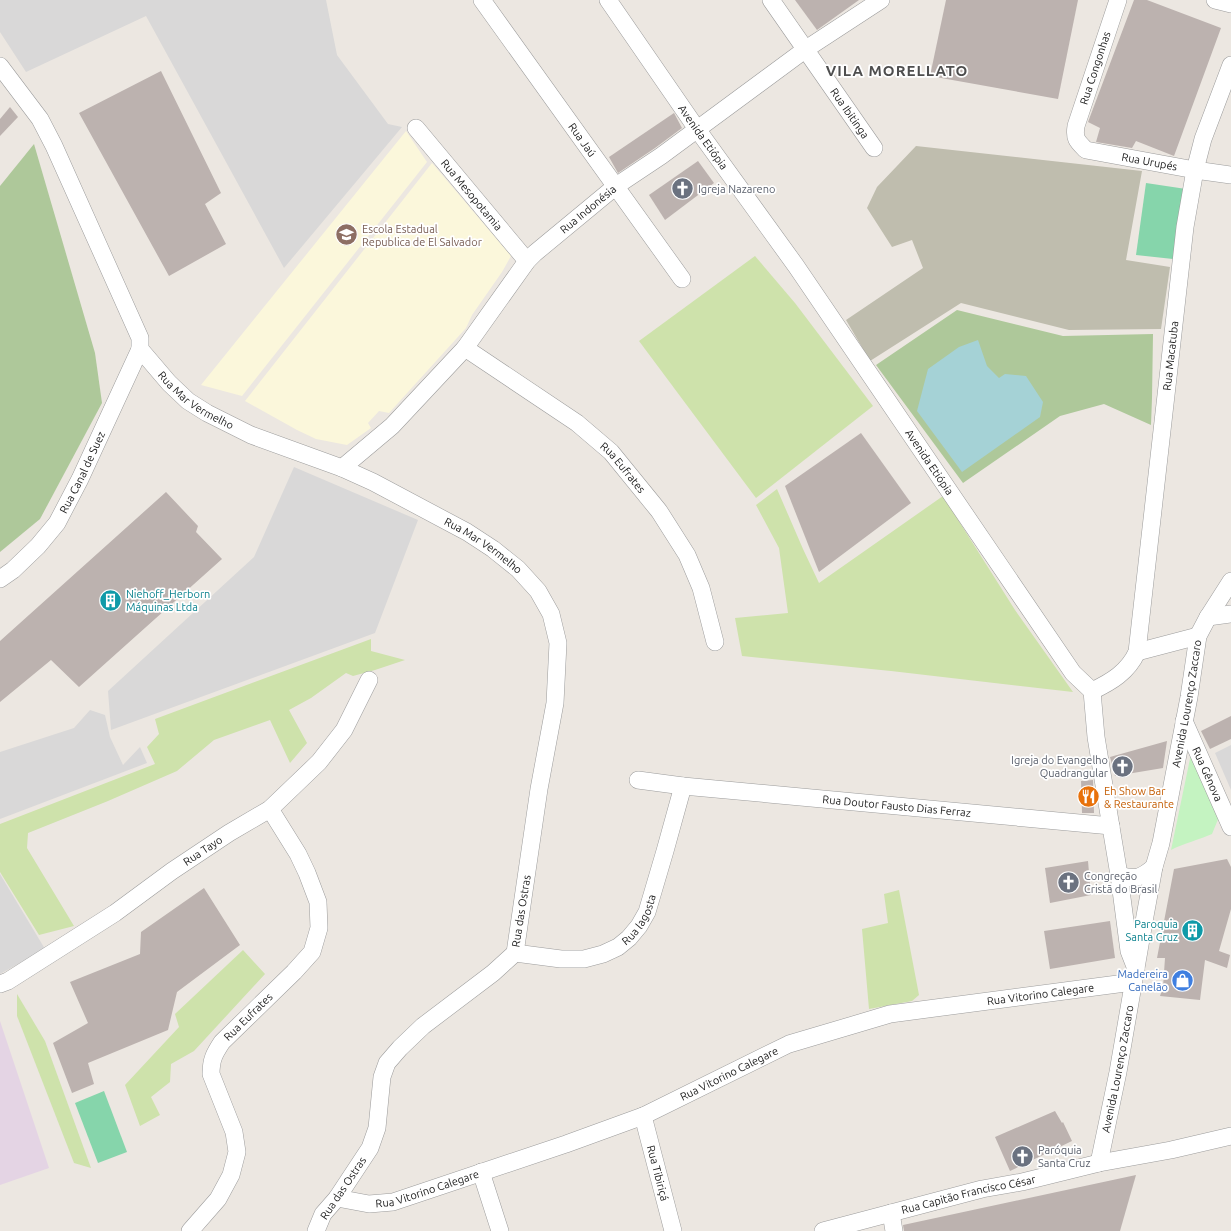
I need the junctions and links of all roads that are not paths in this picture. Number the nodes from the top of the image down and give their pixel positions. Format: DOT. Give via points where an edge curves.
graph roads {
  1 [pos="482,0"];
  2 [pos="608,0"];
  3 [pos="771,0"];
  4 [pos="880,0"];
  5 [pos="1118,0"];
  6 [pos="1215,0"];
  7 [pos="1231,4"];
  8 [pos="806,49"];
  9 [pos="0,66"];
  10 [pos="1231,66"];
  11 [pos="416,128"];
  12 [pos="697,129"];
  13 [pos="1075,136"];
  14 [pos="874,148"];
  15 [pos="1195,170"];
  16 [pos="1231,175"];
  17 [pos="616,186"];
  18 [pos="527,260"];
  19 [pos="682,280"];
  20 [pos="465,348"];
  21 [pos="140,349"];
  22 [pos="342,468"];
  23 [pos="0,578"];
  24 [pos="1231,581"];
  25 [pos="538,591"];
  26 [pos="1231,614"];
  27 [pos="1208,617"];
  28 [pos="1198,636"];
  29 [pos="715,642"];
  30 [pos="1137,652"];
  31 [pos="369,680"];
  32 [pos="1092,691"];
  33 [pos="1184,721"];
  34 [pos="638,780"];
  35 [pos="683,786"];
  36 [pos="270,809"];
  37 [pos="1110,826"];
  38 [pos="1231,827"];
  39 [pos="1154,867"];
  40 [pos="1119,875"];
  41 [pos="515,953"];
  42 [pos="1135,976"];
  43 [pos="0,984"];
  44 [pos="643,1116"];
  45 [pos="1231,1136"];
  46 [pos="1098,1163"];
  47 [pos="481,1172"];
  48 [pos="337,1198"];
  49 [pos="891,1213"];
  50 [pos="190,1231"];
  51 [pos="316,1231"];
  52 [pos="500,1231"];
  53 [pos="673,1231"];
  54 [pos="823,1231"];
  55 [pos="894,1231"];
  1 -- 17 [label="street, Rua Jaú"];
  2 -- 12 [label="street, Avenida Etiópia"];
  3 -- 8 [label="street, Rua Ibitinga"];
  4 -- 8 [label="street, Rua Indonésia"];
  5 -- 13 [label="street, Rua Congonhas" via="1076,126"];
  6 -- 7 [label="street"];
  8 -- 12 [label="street, Rua Indonésia"];
  8 -- 14 [label="street, Rua Ibitinga"];
  9 -- 21 [label="street" via="40,119 54,146 140,338"];
  10 -- 15 [label="street, Rua Macatuba" via="1203,139"];
  11 -- 18 [label="street, Rua Mesopotamia"];
  12 -- 17 [label="street, Rua Indonésia"];
  12 -- 32 [label="street, Avenida Etiópia" via="796,266 1074,673"];
  13 -- 15 [label="street, Rua Urupés" via="1086,150"];
  15 -- 16 [label="street, Rua Urupés"];
  15 -- 30 [label="street, Rua Macatuba" via="1184,235"];
  17 -- 18 [label="street, Rua Indonésia"];
  17 -- 19 [label="street, Rua Jaú"];
  18 -- 20 [label="street, Rua Indonésia"];
  20 -- 22 [label="street, Rua Indonésia" via="392,426"];
  20 -- 29 [label="street, Rua Eufrates" via="577,423 611,452 658,510 687,555 701,588"];
  21 -- 22 [label="street, Rua Mar Vermelho" via="188,401 207,413 251,435"];
  21 -- 23 [label="street, Rua Canal de Suez" via="80,480 57,523 38,546"];
  22 -- 25 [label="street, Rua Mar Vermelho" via="467,532 518,569"];
  24 -- 27 [label="street, Avenida Lourenço Zaccaro"];
  25 -- 41 [label="street, Rua das Ostras" via="551,614 558,644 555,703 539,789"];
  26 -- 27 [label="street"];
  27 -- 28 [label="street, Avenida Lourenço Zaccaro"];
  28 -- 30 [label="street"];
  28 -- 33 [label="street, Avenida Lourenço Zaccaro"];
  30 -- 32 [label="street" via="1122,674 1109,684"];
  31 -- 36 [label="street, Rua Tayo" via="344,730 319,762"];
  32 -- 37 [label="street" via="1096,737"];
  33 -- 38 [label="street, Rua Gênova"];
  33 -- 39 [label="street, Avenida Lourenço Zaccaro" via="1161,843"];
  34 -- 35 [label="street, Rua Doutor Fausto Dias Ferraz"];
  35 -- 37 [label="street, Rua Doutor Fausto Dias Ferraz"];
  35 -- 41 [label="street, Rua lagosta" via="647,912 629,938 603,954 584,959"];
  36 -- 43 [label="street, Rua Tayo" via="172,871 115,913"];
  36 -- 50 [label="street, Rua Eufrates" via="307,873 318,902 319,928 312,952 222,1042 214,1054 211,1074 234,1132 237,1152 231,1175 218,1199"];
  37 -- 40 [label="street"];
  39 -- 40 [label="street" via="1136,878"];
  39 -- 42 [label="street, Avenida Lourenço Zaccaro"];
  40 -- 42 [label="street" via="1129,951"];
  41 -- 48 [label="street, Rua das Ostras" via="423,1026 387,1063 382,1077 378,1128 370,1148"];
  42 -- 44 [label="street, Rua Vitorino Calegare" via="890,1014 789,1044"];
  42 -- 46 [label="street, Avenida Lourenço Zaccaro"];
  44 -- 47 [label="street, Rua Vitorino Calegare"];
  44 -- 53 [label="street, Rua Tibiriçá"];
  45 -- 46 [label="street, Rua Capitão Francisco César"];
  46 -- 49 [label="street, Rua Capitão Francisco César"];
  47 -- 48 [label="street, Rua Vitorino Calegare" via="393,1202 369,1204"];
  47 -- 52 [label="street"];
  48 -- 51 [label="street, Rua das Ostras" via="323,1214"];
  49 -- 54 [label="street, Rua Capitão Francisco César"];
  49 -- 55 [label="street"];
}
